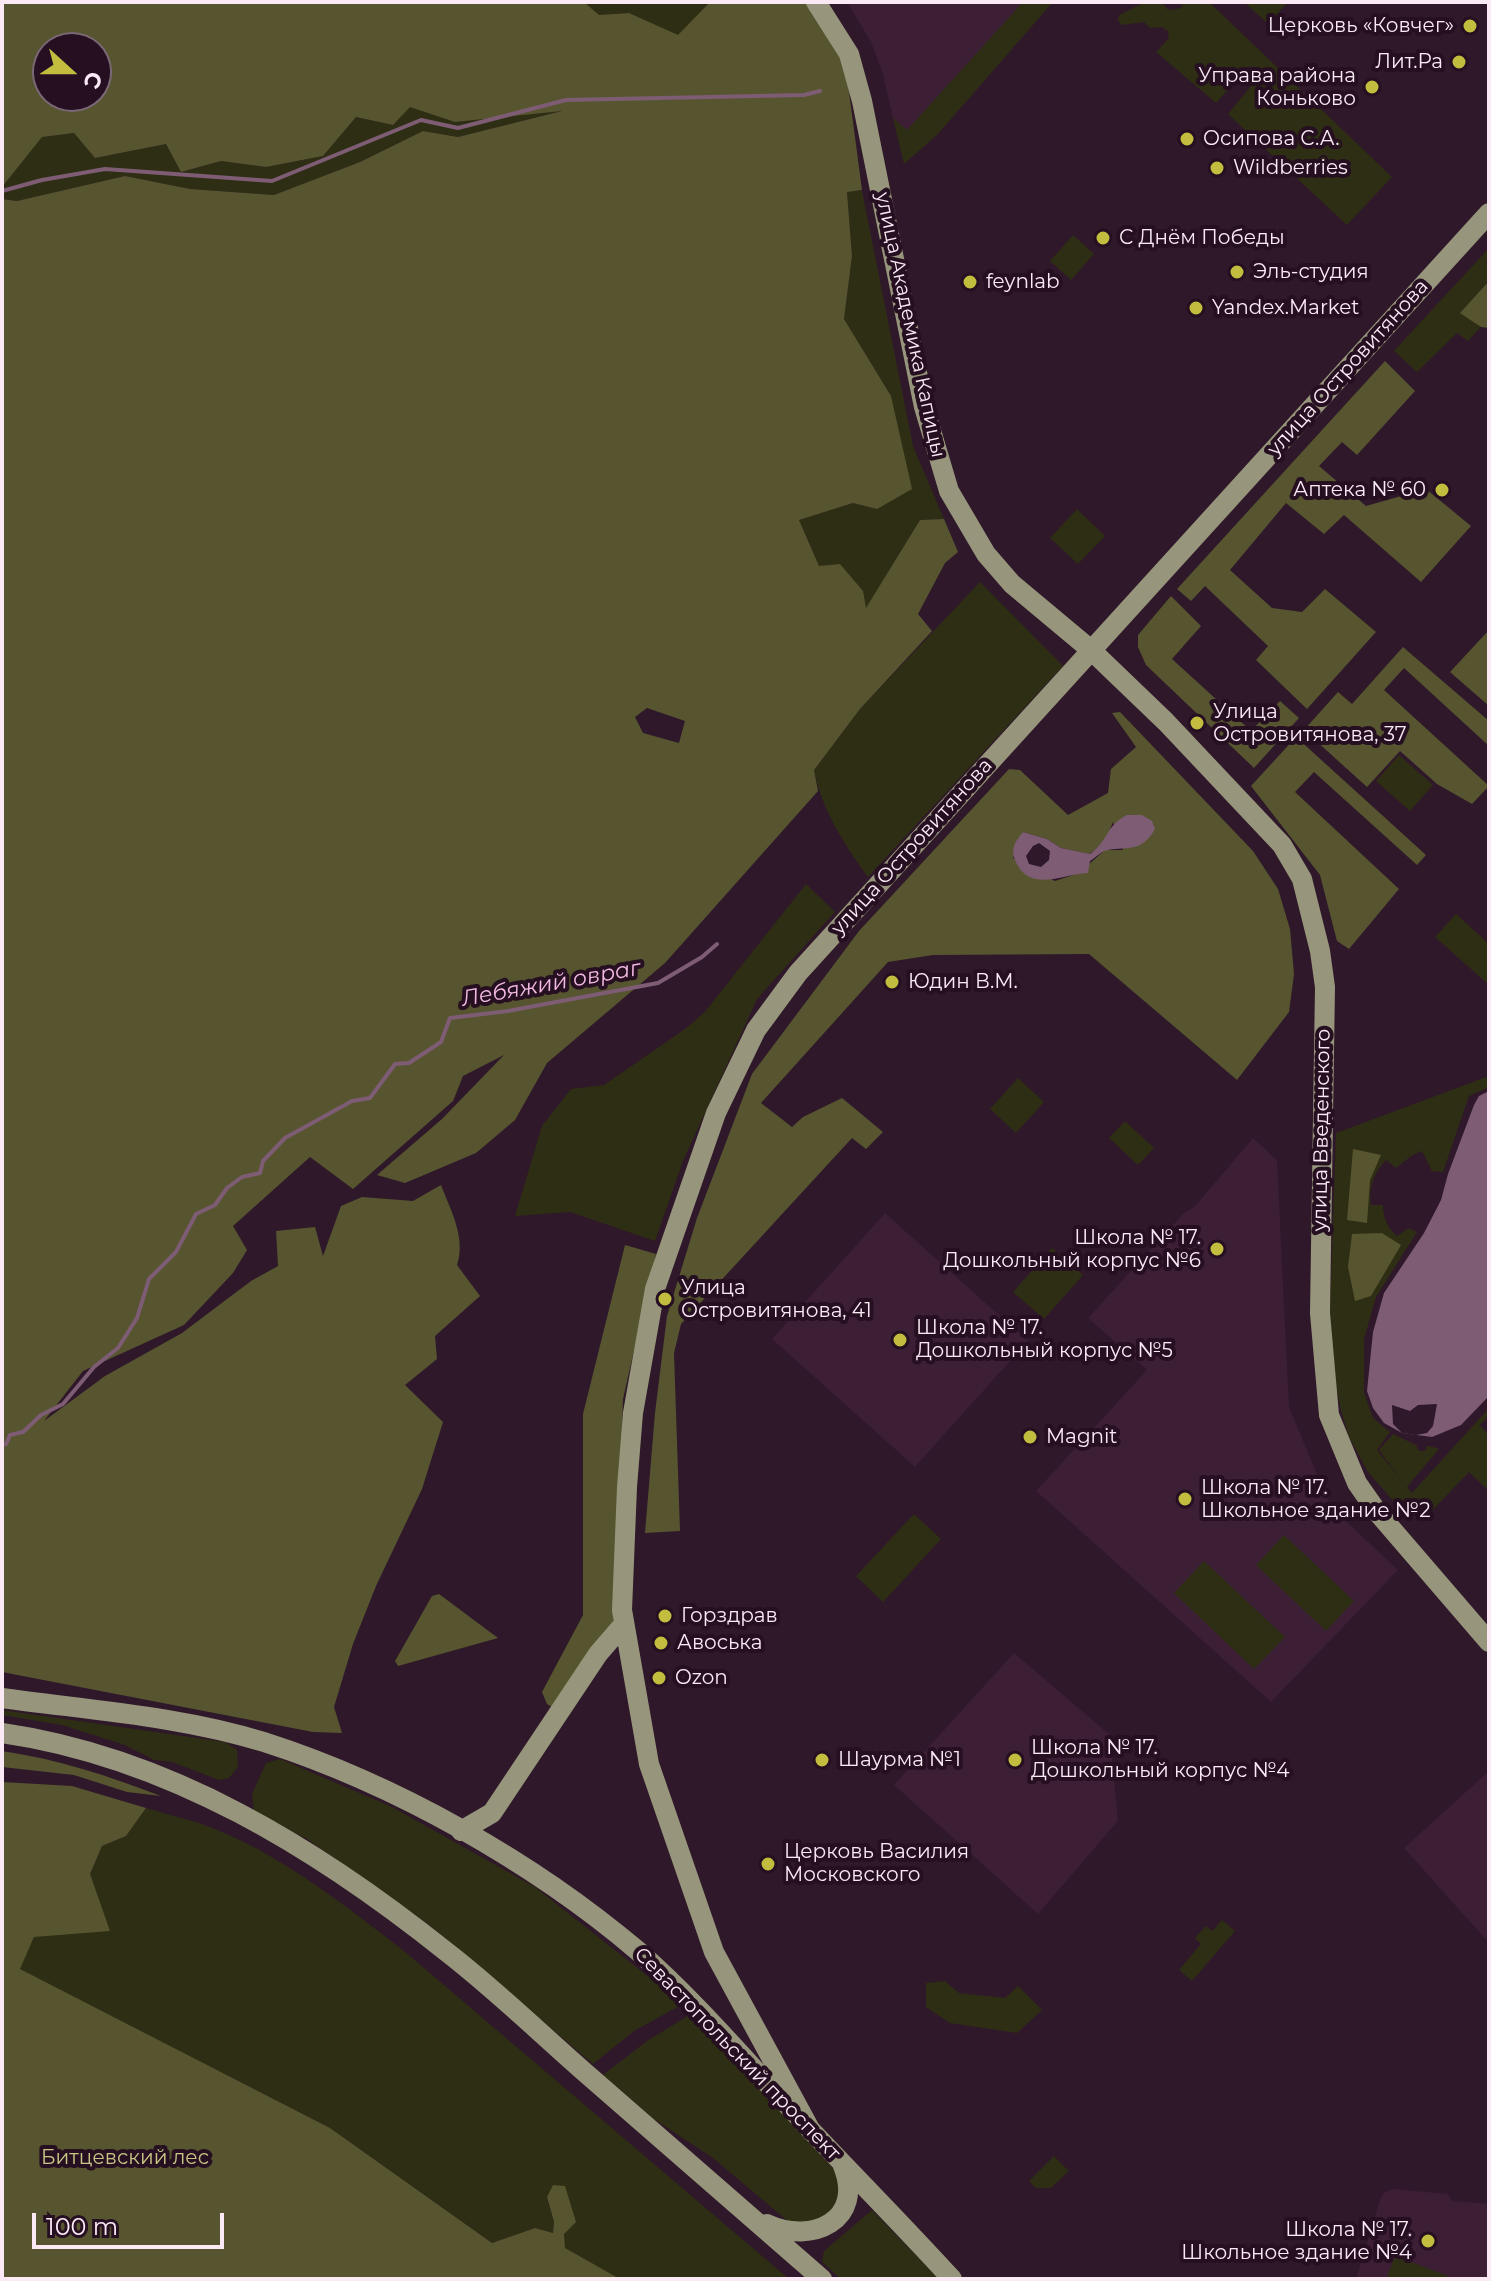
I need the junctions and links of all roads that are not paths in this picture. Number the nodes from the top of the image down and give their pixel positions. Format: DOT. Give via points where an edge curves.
graph roads {
  1 [pos="816,2"];
  2 [pos="1489,213"];
  3 [pos="1091,650"];
  4 [pos="623,1625"];
  5 [pos="1489,1642"];
  6 [pos="2,1698"];
  7 [pos="2,1733"];
  8 [pos="461,1831"];
  9 [pos="811,2131"];
  10 [pos="841,2160"];
  11 [pos="756,2219"];
  12 [pos="822,2279"];
  13 [pos="952,2279"];
  1 -- 3 [label="main road, улица Академика Капицы" via="849,54 862,101 924,407 949,491 986,554 1012,584"];
  2 -- 3 [label="main road, улица Островитянова"];
  3 -- 4 [label="main road, улица Островитянова" via="798,973 756,1030 716,1113 655,1289 631,1428"];
  3 -- 5 [label="main road, улица Введенского" via="1250,809 1282,845 1302,879 1325,987 1320,1313 1329,1415 1357,1483 1378,1513"];
  4 -- 8 [label="main road" via="492,1813"];
  4 -- 9 [label="main road, улица Островитянова" via="649,1764 714,1952"];
  6 -- 8 [label="main road, Севастопольский проспект" via="203,1727 263,1742 358,1778"];
  7 -- 11 [label="main road" via="144,1768 306,1852 449,1954"];
  8 -- 9 [label="main road, Севастопольский проспект" via="536,1874 640,1953"];
  9 -- 10 [label="main road, Севастопольский проспект"];
  10 -- 11 [label="main road" via="848,2193 842,2211 827,2226 793,2232"];
  10 -- 13 [label="main road, Севастопольский проспект"];
  11 -- 12 [label="main road"];
}
